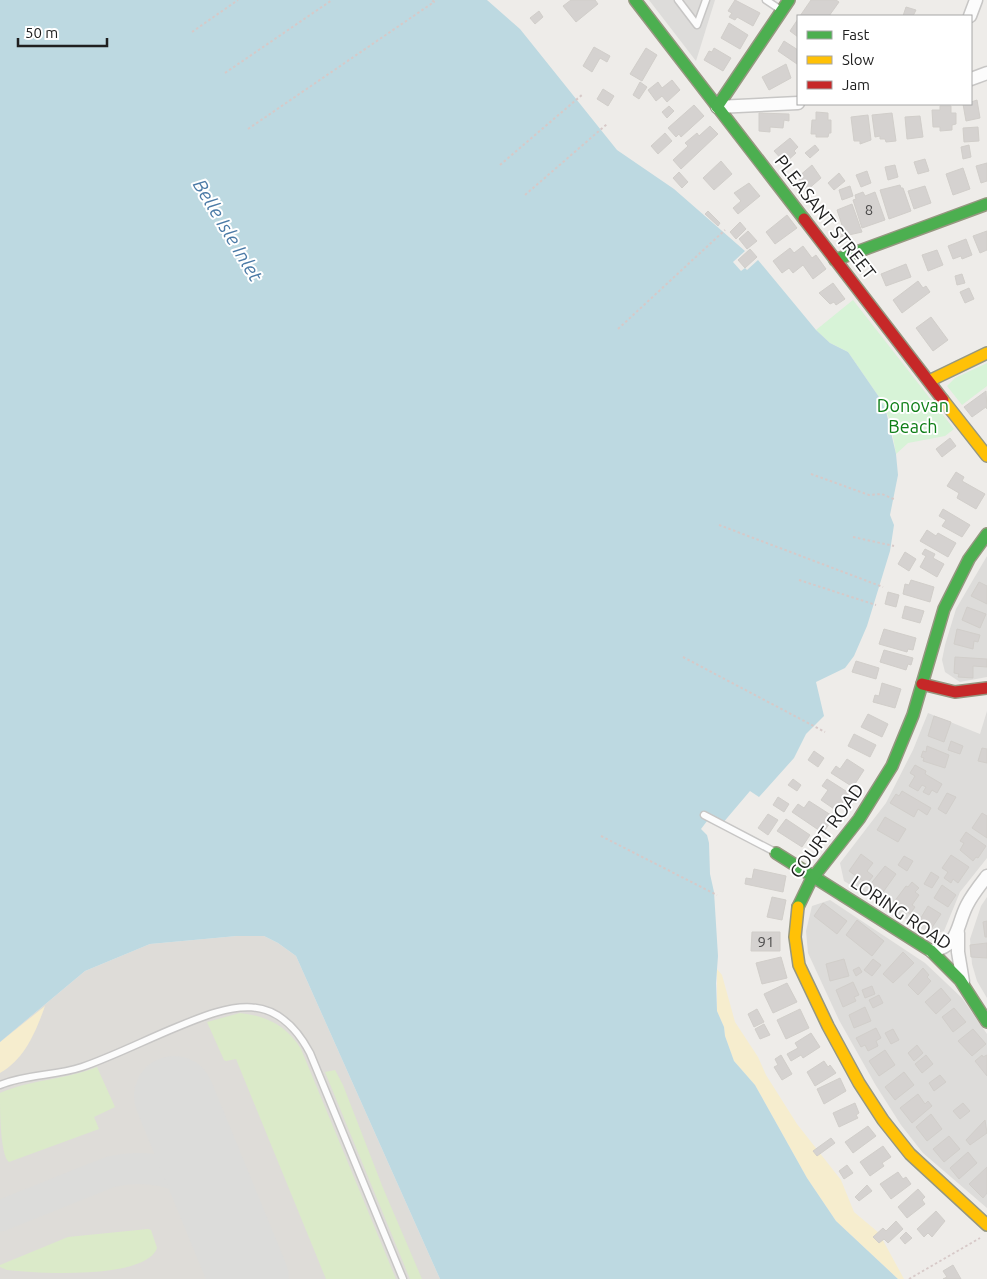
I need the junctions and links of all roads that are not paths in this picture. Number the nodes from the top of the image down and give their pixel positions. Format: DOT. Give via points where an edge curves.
graph roads {
  1 [pos="635,0"];
  2 [pos="678,0"];
  3 [pos="706,0"];
  4 [pos="766,0"];
  5 [pos="976,0"];
  6 [pos="786,3"];
  7 [pos="970,15"];
  8 [pos="987,73"];
  9 [pos="972,79"];
  10 [pos="797,103"];
  11 [pos="718,107"];
  12 [pos="987,204"];
  13 [pos="835,260"];
  14 [pos="987,353"];
  15 [pos="929,380"];
  16 [pos="987,456"];
  17 [pos="987,534"];
  18 [pos="922,684"];
  19 [pos="987,688"];
  20 [pos="704,815"];
  21 [pos="776,853"];
  22 [pos="813,876"];
  23 [pos="987,876"];
  24 [pos="958,933"];
  25 [pos="930,951"];
  26 [pos="964,985"];
  27 [pos="987,1022"];
  28 [pos="0,1085"];
  29 [pos="985,1231"];
  30 [pos="403,1279"];
  1 -- 11 [label="street, PLEASANT STREET"];
  2 -- 3 [label="lane" via="697,25"];
  4 -- 6 [label="lane"];
  5 -- 7 [label="street"];
  6 -- 11 [label="street"];
  8 -- 9 [label="street"];
  10 -- 11 [label="street"];
  11 -- 13 [label="street, PLEASANT STREET"];
  12 -- 13 [label="street"];
  13 -- 15 [label="street, PLEASANT STREET"];
  14 -- 15 [label="street"];
  15 -- 16 [label="street, PLEASANT STREET"];
  17 -- 18 [label="street, COURT ROAD" via="949,593"];
  18 -- 19 [label="street" via="955,692"];
  18 -- 22 [label="street, COURT ROAD" via="911,722 885,779"];
  20 -- 21 [label="lane"];
  21 -- 22 [label="street, LORING ROAD"];
  22 -- 25 [label="street, LORING ROAD"];
  22 -- 29 [label="street, COURT ROAD" via="797,911 795,945 802,972 829,1030 861,1087 895,1136"];
  23 -- 24 [label="street" via="967,904"];
  24 -- 25 [label="street" via="945,946"];
  24 -- 26 [label="street"];
  25 -- 26 [label="street, LORING ROAD"];
  26 -- 27 [label="street, LORING ROAD"];
  28 -- 30 [label="lane" via="82,1067 222,1009 257,1008 272,1012 294,1028 310,1053"];
}
